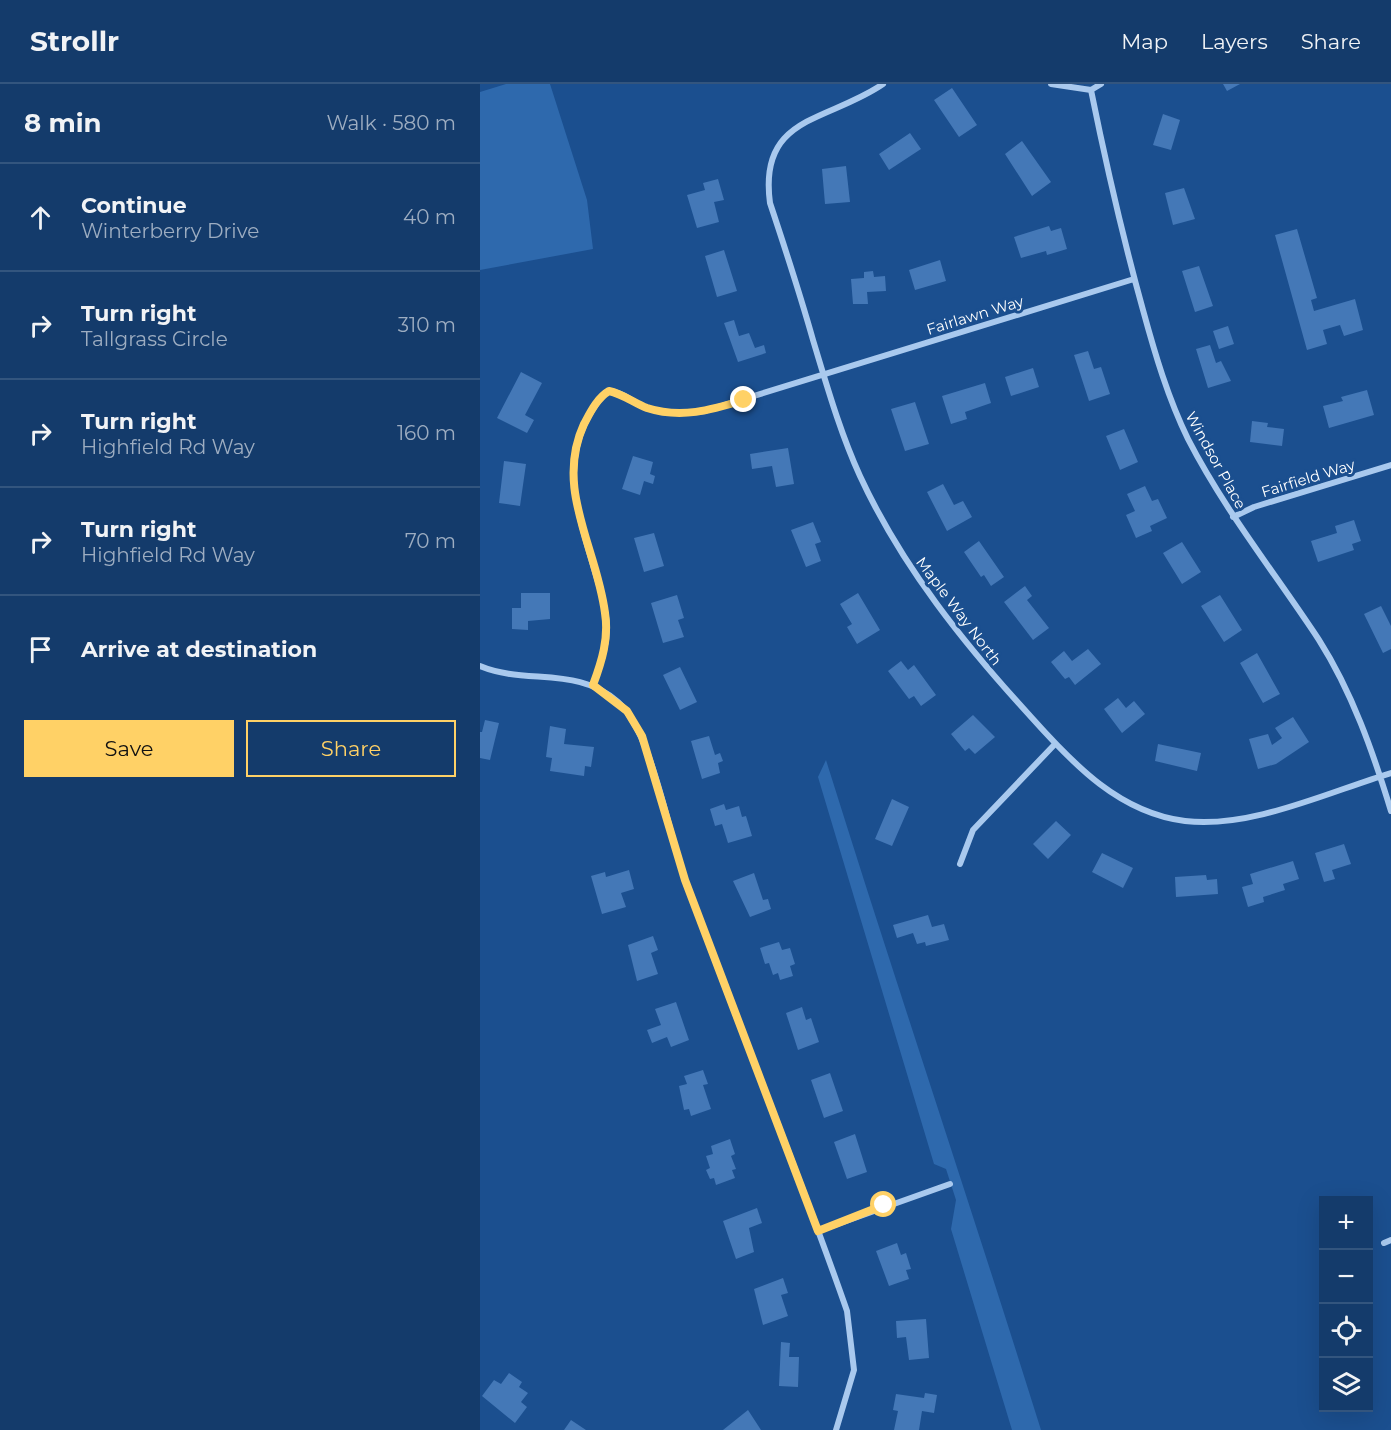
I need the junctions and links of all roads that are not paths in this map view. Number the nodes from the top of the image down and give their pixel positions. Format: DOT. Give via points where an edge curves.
graph roads {
  1 [pos="883,84"];
  2 [pos="1051,84"];
  3 [pos="1101,84"];
  4 [pos="1091,90"];
  5 [pos="1134,279"];
  6 [pos="823,375"];
  7 [pos="1391,465"];
  8 [pos="1233,517"];
  9 [pos="480,666"];
  10 [pos="593,685"];
  11 [pos="1055,744"];
  12 [pos="1391,773"];
  13 [pos="1380,776"];
  14 [pos="1391,811"];
  15 [pos="960,864"];
  16 [pos="950,1184"];
  17 [pos="818,1231"];
  18 [pos="836,1430"];
  1 -- 6 [label="street, Maple Way North" via="789,133 773,153 767,171 770,203"];
  2 -- 4 [label="street"];
  3 -- 4 [label="street"];
  4 -- 5 [label="street, Windsor Place"];
  5 -- 6 [label="street, Fairlawn Way"];
  5 -- 8 [label="street, Windsor Place" via="1170,396 1192,446"];
  6 -- 10 [label="street, Fairlawn Way" via="705,411 659,411 609,391 598,401 580,433 573,465 577,507 605,611 604,649"];
  6 -- 11 [label="street, Maple Way North" via="856,466 897,547 953,626"];
  7 -- 8 [label="street, Fairfield Way"];
  8 -- 13 [label="street, Windsor Place" via="1320,642 1355,710"];
  9 -- 10 [label="street" via="504,674 571,679"];
  10 -- 17 [label="street" via="627,711 642,736 685,880"];
  11 -- 13 [label="street, Maple Way North" via="1122,801 1155,815 1185,821 1244,819"];
  11 -- 15 [label="street" via="973,830"];
  12 -- 13 [label="street, Maple Way North"];
  13 -- 14 [label="street, Windsor Place"];
  16 -- 17 [label="street"];
  17 -- 18 [label="street" via="847,1311 854,1370"];
}
